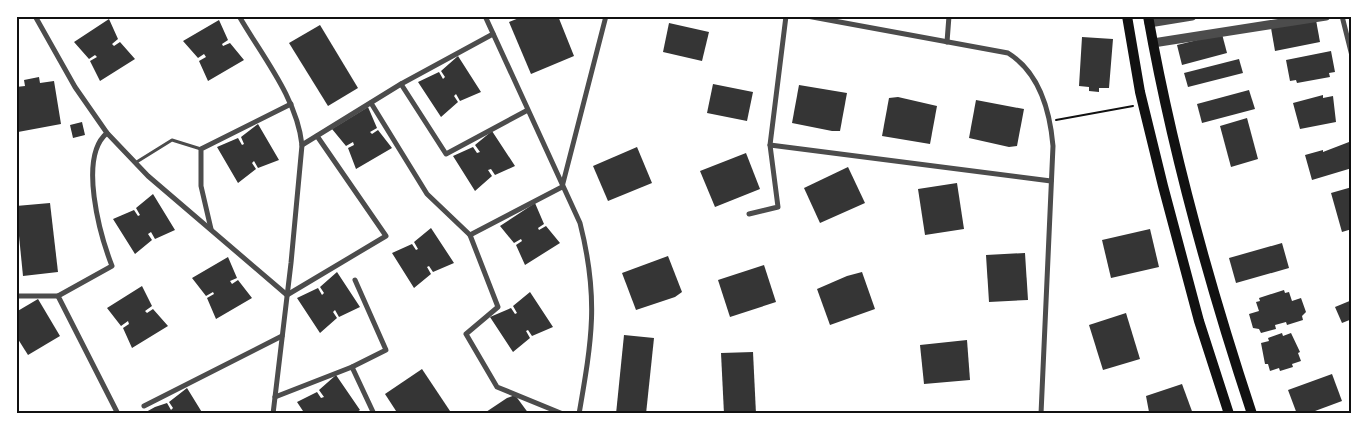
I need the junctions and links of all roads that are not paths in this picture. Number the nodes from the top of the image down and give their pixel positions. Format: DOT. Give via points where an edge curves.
graph roads {
  1 [pos="35,16"];
  2 [pos="238,16"];
  3 [pos="485,16"];
  4 [pos="606,16"];
  5 [pos="786,16"];
  6 [pos="949,16"];
  7 [pos="1127,16"];
  8 [pos="1192,16"];
  9 [pos="1326,16"];
  10 [pos="1342,16"];
  11 [pos="811,17"];
  12 [pos="1149,19"];
  13 [pos="493,34"];
  14 [pos="947,42"];
  15 [pos="1153,43"];
  16 [pos="1352,56"];
  17 [pos="401,84"];
  18 [pos="370,102"];
  19 [pos="291,104"];
  20 [pos="526,111"];
  21 [pos="107,133"];
  22 [pos="317,136"];
  23 [pos="302,145"];
  24 [pos="770,145"];
  25 [pos="201,149"];
  26 [pos="135,163"];
  27 [pos="1051,181"];
  28 [pos="562,187"];
  29 [pos="749,214"];
  30 [pos="211,229"];
  31 [pos="470,235"];
  32 [pos="355,280"];
  33 [pos="287,295"];
  34 [pos="16,296"];
  35 [pos="58,296"];
  36 [pos="282,336"];
  37 [pos="352,367"];
  38 [pos="275,397"];
  39 [pos="144,406"];
  40 [pos="118,414"];
  41 [pos="273,414"];
  42 [pos="374,414"];
  43 [pos="563,414"];
  44 [pos="578,414"];
  45 [pos="1041,414"];
  46 [pos="1229,414"];
  47 [pos="1252,414"];
  1 -- 21 [label="street" via="75,87"];
  2 -- 19 [label="street"];
  3 -- 13 [label="street"];
  4 -- 28 [label="street"];
  5 -- 24 [label="street"];
  6 -- 14 [label="street"];
  7 -- 46 [label="main road" via="1143,105 1199,321"];
  8 -- 12 [label="street"];
  9 -- 15 [label="street"];
  10 -- 16 [label="street"];
  11 -- 14 [label="street"];
  12 -- 15 [label="main road"];
  13 -- 17 [label="street"];
  13 -- 20 [label="street"];
  14 -- 27 [label="street" via="1008,53 1033,75 1049,121 1053,146"];
  15 -- 47 [label="main road" via="1160,85 1217,310"];
  17 -- 18 [label="street"];
  17 -- 20 [label="street" via="446,154"];
  18 -- 22 [label="street"];
  18 -- 31 [label="street" via="427,194"];
  19 -- 23 [label="street"];
  19 -- 25 [label="street"];
  20 -- 28 [label="street"];
  21 -- 26 [label="street"];
  21 -- 35 [label="street" via="97,143 93,177 97,213 112,266"];
  22 -- 23 [label="street"];
  22 -- 33 [label="street" via="386,236"];
  23 -- 33 [label="street"];
  24 -- 27 [label="street"];
  24 -- 29 [label="street" via="778,207"];
  25 -- 26 [label="lane" via="172,140"];
  25 -- 30 [label="street" via="201,186"];
  26 -- 30 [label="street"];
  27 -- 45 [label="street"];
  28 -- 31 [label="street"];
  28 -- 44 [label="street" via="580,223 593,293 592,341"];
  30 -- 33 [label="street"];
  31 -- 43 [label="street" via="498,307 466,334 497,387"];
  32 -- 37 [label="street" via="386,350"];
  33 -- 36 [label="street"];
  34 -- 35 [label="street"];
  35 -- 40 [label="street"];
  36 -- 38 [label="street"];
  36 -- 39 [label="street"];
  37 -- 38 [label="street"];
  37 -- 42 [label="street"];
  38 -- 41 [label="street"];
}
